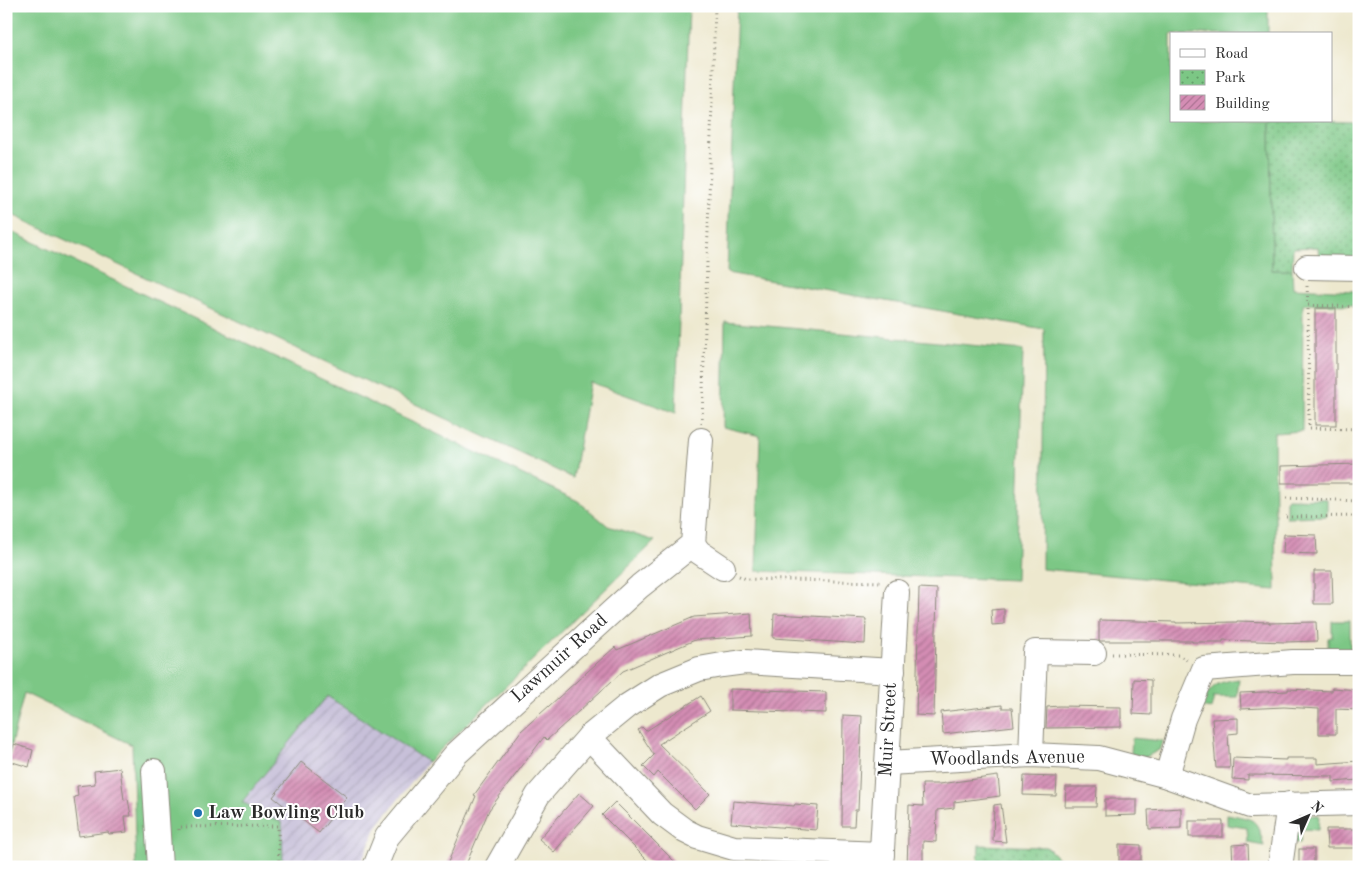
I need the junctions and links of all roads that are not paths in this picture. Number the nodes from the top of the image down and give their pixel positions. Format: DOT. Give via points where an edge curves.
graph roads {
  1 [pos="1307,267"];
  2 [pos="1359,268"];
  3 [pos="701,440"];
  4 [pos="693,544"];
  5 [pos="723,568"];
  6 [pos="897,592"];
  7 [pos="1094,653"];
  8 [pos="1359,662"];
  9 [pos="893,671"];
  10 [pos="589,737"];
  11 [pos="1031,755"];
  12 [pos="888,763"];
  13 [pos="154,771"];
  14 [pos="1167,776"];
  15 [pos="1359,803"];
  16 [pos="1289,804"];
  17 [pos="882,860"];
  18 [pos="160,867"];
  19 [pos="375,867"];
  20 [pos="497,867"];
  21 [pos="1280,867"];
  1 -- 2 [label="street"];
  3 -- 4 [label="street"];
  4 -- 5 [label="street"];
  4 -- 19 [label="street, Lawmuir Road" via="640,586 456,754 387,837"];
  6 -- 9 [label="street, Muir Street"];
  7 -- 11 [label="street" via="1034,652"];
  8 -- 14 [label="street" via="1292,662 1204,669 1183,719"];
  9 -- 10 [label="street" via="745,662 722,664 699,669 660,685 627,706"];
  9 -- 12 [label="street, Muir Street"];
  10 -- 17 [label="street" via="662,814 697,837 734,848"];
  10 -- 20 [label="street" via="538,794"];
  11 -- 12 [label="street, Woodlands Avenue"];
  11 -- 14 [label="street, Woodlands Avenue" via="1099,758"];
  12 -- 17 [label="street, Muir Street"];
  13 -- 18 [label="street"];
  14 -- 16 [label="street, Woodlands Avenue" via="1250,806"];
  15 -- 16 [label="street, Woodlands Avenue"];
  16 -- 21 [label="street"];
}
